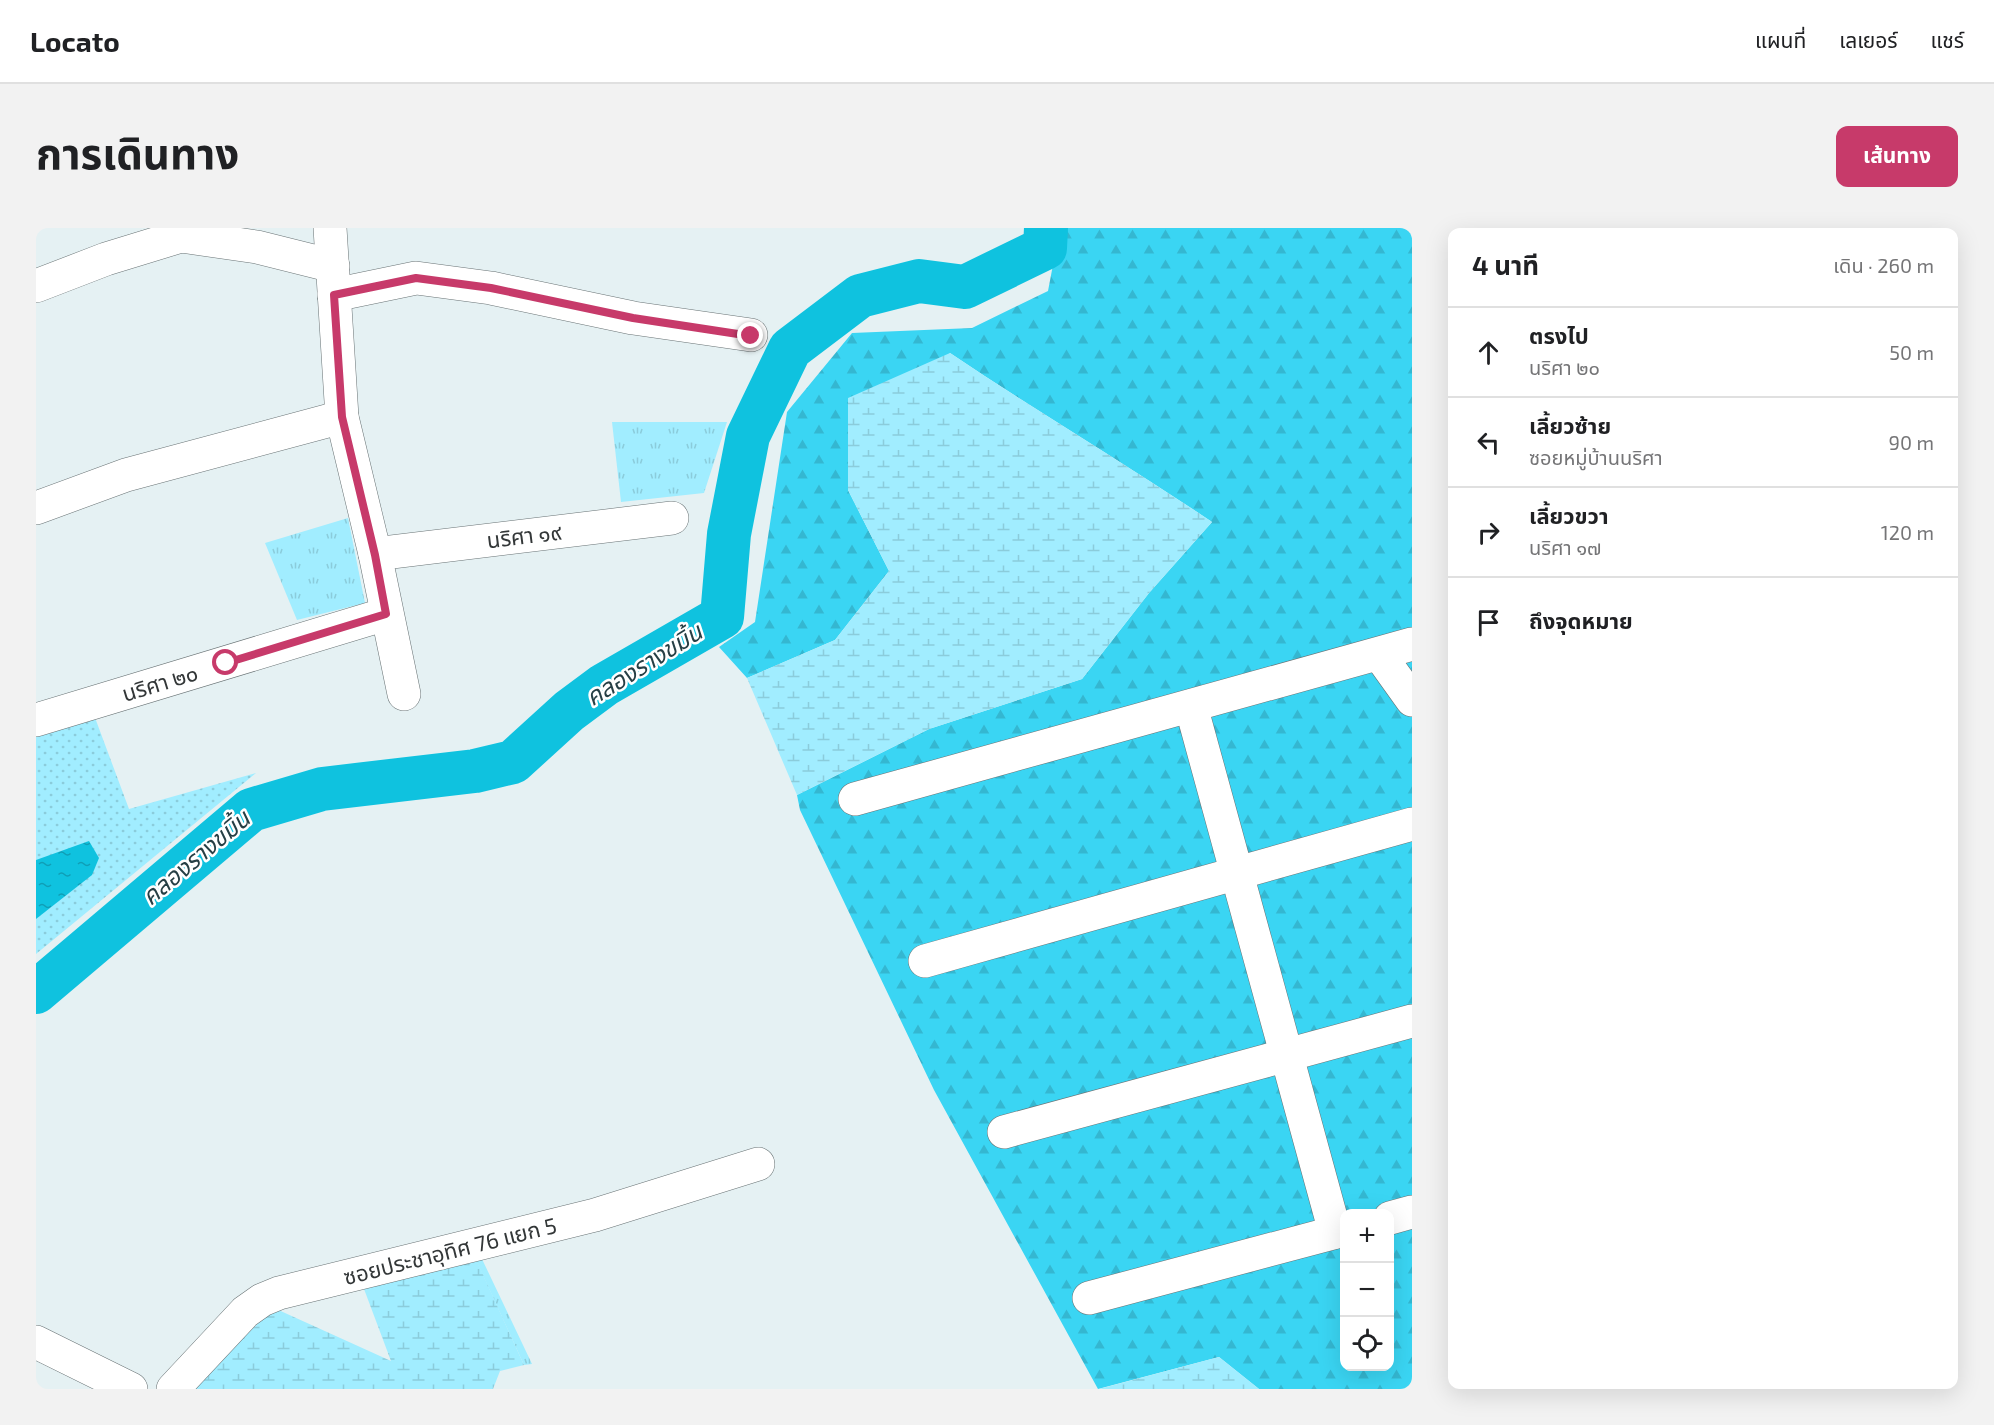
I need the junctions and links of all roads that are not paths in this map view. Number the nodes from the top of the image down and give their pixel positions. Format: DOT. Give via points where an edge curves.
graph roads {
  1 [pos="330,228"];
  2 [pos="333,281"];
  3 [pos="36,286"];
  4 [pos="751,336"];
  5 [pos="342,417"];
  6 [pos="36,508"];
  7 [pos="672,518"];
  8 [pos="375,555"];
  9 [pos="386,614"];
  10 [pos="1412,644"];
  11 [pos="1379,654"];
  12 [pos="404,693"];
  13 [pos="1412,700"];
  14 [pos="1191,706"];
  15 [pos="36,720"];
  16 [pos="855,799"];
  17 [pos="1412,824"];
  18 [pos="1237,873"];
  19 [pos="925,961"];
  20 [pos="1412,1021"];
  21 [pos="1287,1055"];
  22 [pos="1004,1132"];
  23 [pos="758,1164"];
  24 [pos="1412,1212"];
  25 [pos="1394,1217"];
  26 [pos="1340,1231"];
  27 [pos="1089,1298"];
  28 [pos="36,1342"];
  29 [pos="131,1389"];
  30 [pos="173,1389"];
  1 -- 2 [label="street"];
  2 -- 3 [label="street" via="257,247 181,236"];
  2 -- 4 [label="street" via="416,278"];
  2 -- 5 [label="street"];
  5 -- 6 [label="street" via="126,475"];
  5 -- 8 [label="street"];
  7 -- 8 [label="street, นริศา ๑๙"];
  8 -- 9 [label="street"];
  9 -- 12 [label="street"];
  9 -- 15 [label="street, นริศา ๒๐"];
  10 -- 11 [label="street"];
  11 -- 13 [label="street"];
  11 -- 14 [label="street"];
  14 -- 16 [label="street"];
  14 -- 18 [label="street"];
  17 -- 18 [label="street"];
  18 -- 19 [label="street"];
  18 -- 21 [label="street"];
  20 -- 21 [label="street"];
  21 -- 22 [label="street"];
  21 -- 26 [label="street"];
  23 -- 30 [label="street, ซอยประชาอุทิศ 76 แยก 5" via="595,1215 270,1296 245,1312"];
  24 -- 25 [label="street"];
  26 -- 27 [label="street"];
  28 -- 29 [label="street"];
}
